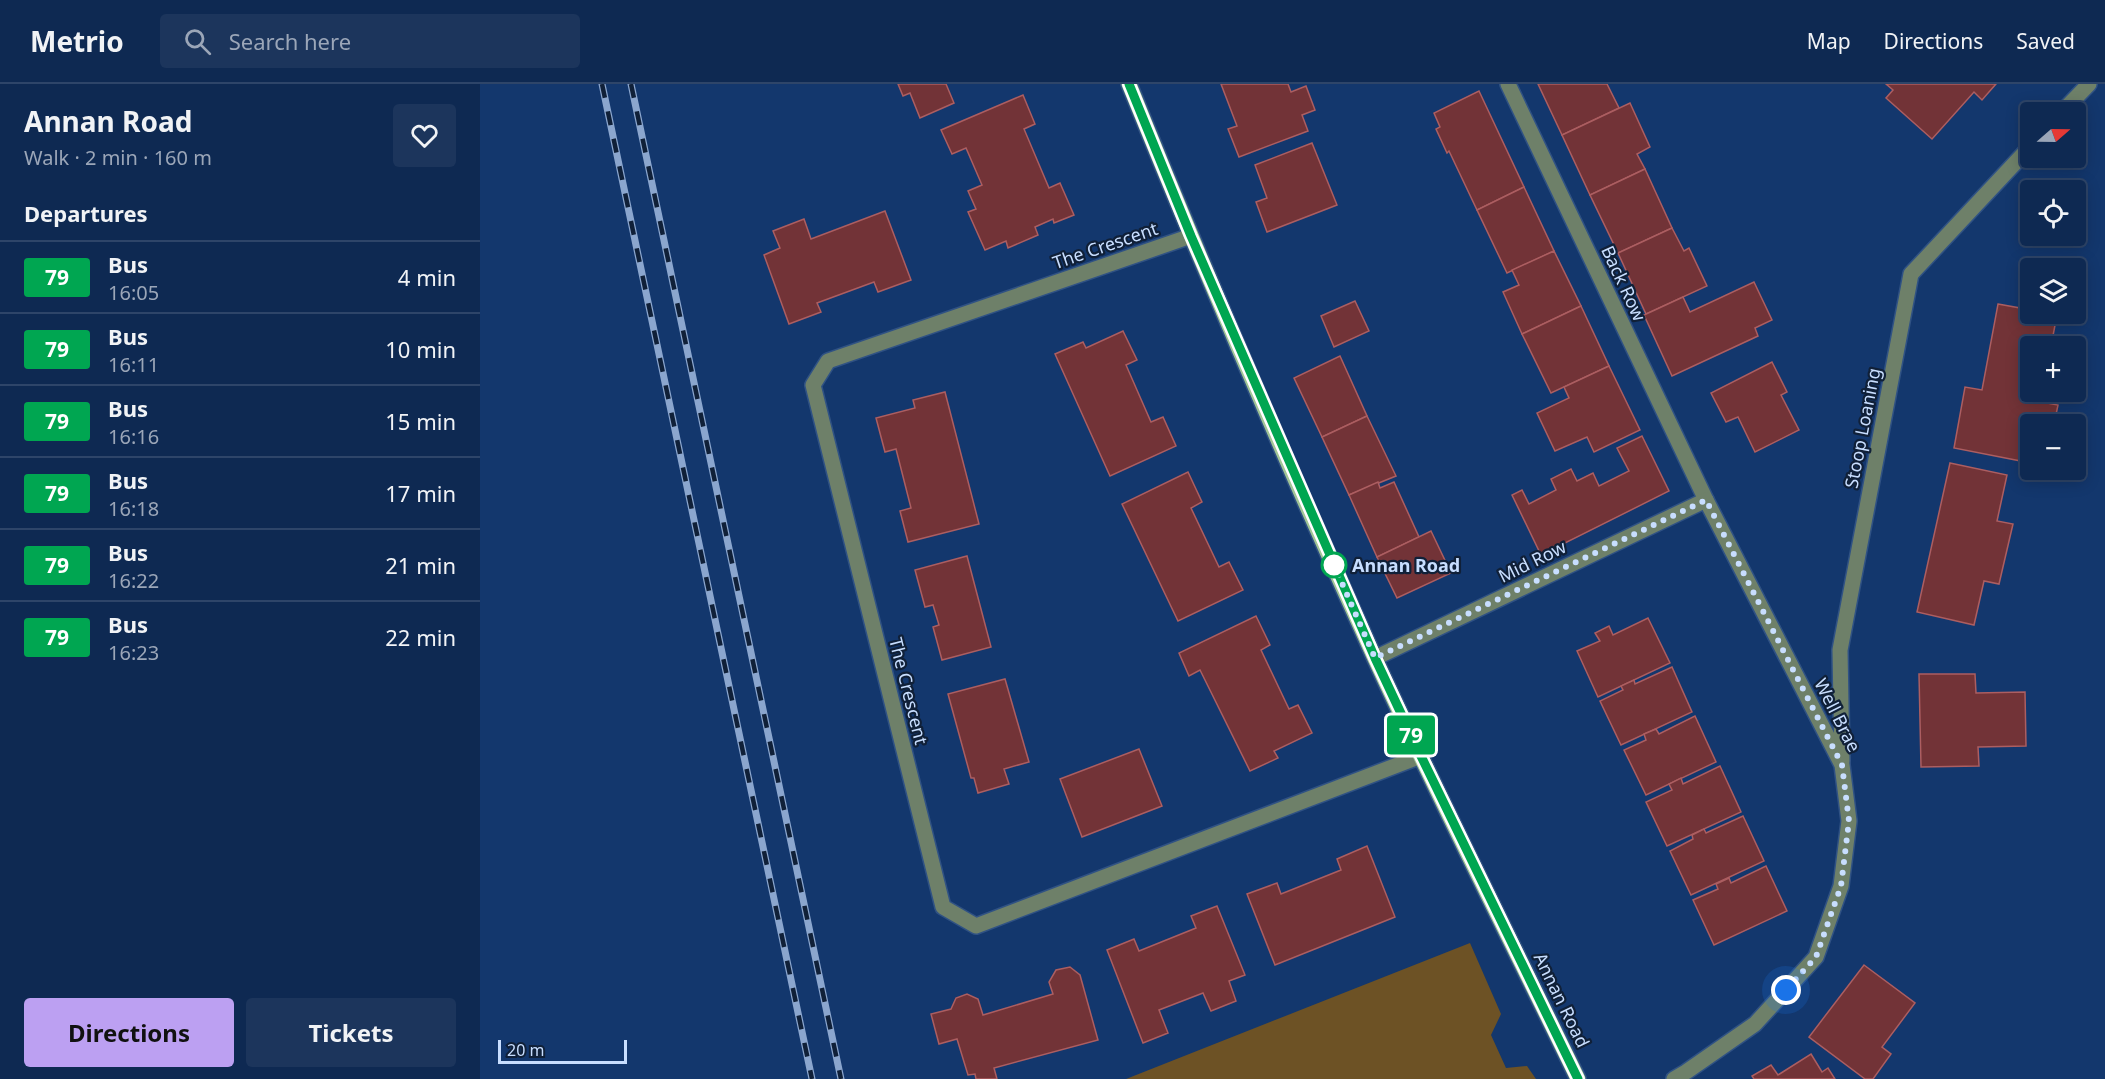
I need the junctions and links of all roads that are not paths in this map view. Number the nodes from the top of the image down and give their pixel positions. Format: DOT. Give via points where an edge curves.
graph roads {
  1 [pos="1129,84"];
  2 [pos="1508,84"];
  3 [pos="2089,84"];
  4 [pos="2072,102"];
  5 [pos="2020,158"];
  6 [pos="1191,236"];
  7 [pos="1706,500"];
  8 [pos="1375,658"];
  9 [pos="1421,756"];
  10 [pos="1842,765"];
  11 [pos="1578,1079"];
  12 [pos="1674,1079"];
  1 -- 6 [label="main road, Annan Road"];
  2 -- 7 [label="street, Back Row"];
  3 -- 4 [label="street"];
  5 -- 10 [label="street, Stoop Loaning" via="1911,274 1840,650"];
  6 -- 8 [label="main road, Annan Road"];
  6 -- 9 [label="street, The Crescent" via="828,361 813,385 943,907 976,926"];
  7 -- 8 [label="street, Mid Row"];
  7 -- 10 [label="street, Well Brae"];
  8 -- 9 [label="main road, Annan Road"];
  9 -- 11 [label="main road, Annan Road"];
  10 -- 12 [label="street, Well Brae" via="1849,821 1841,886 1816,957 1755,1024"];
}
